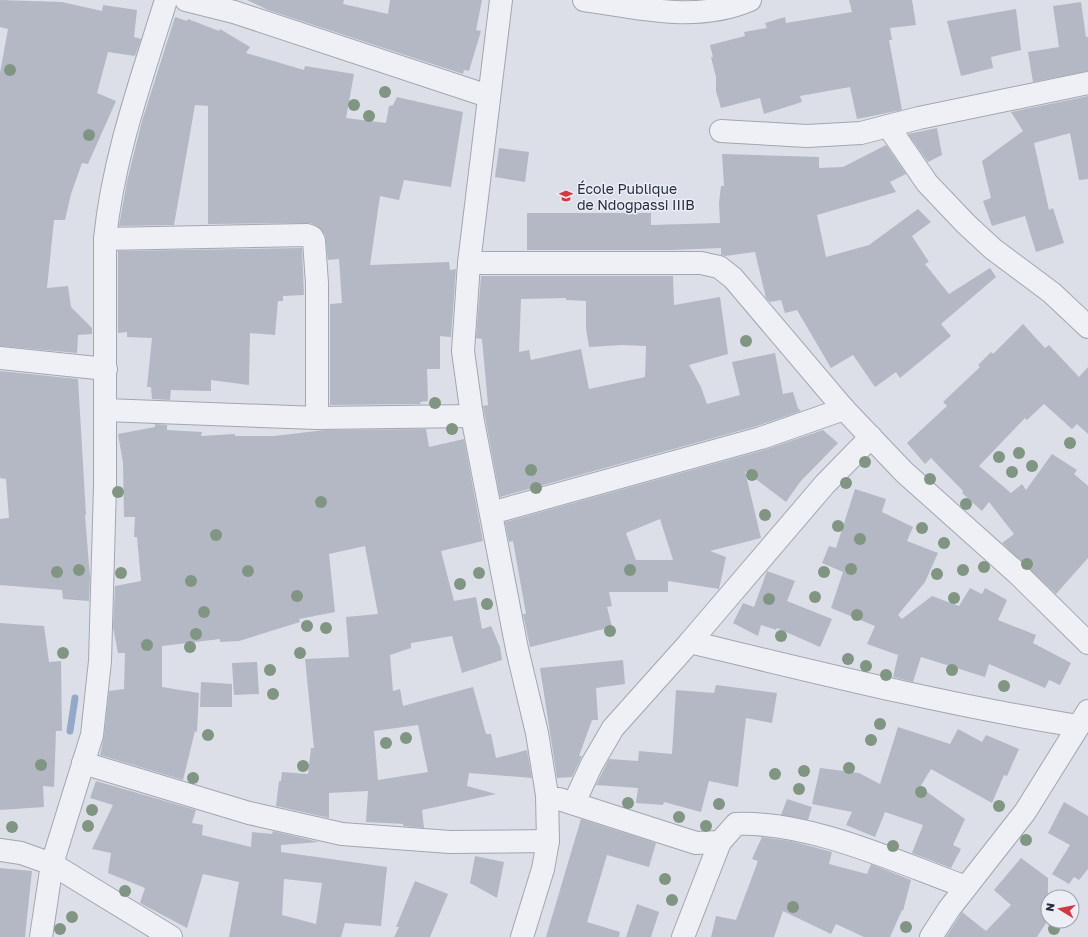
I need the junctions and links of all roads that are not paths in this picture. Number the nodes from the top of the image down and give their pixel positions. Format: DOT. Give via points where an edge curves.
graph roads {
  1 [pos="166,0"];
  2 [pos="186,0"];
  3 [pos="501,0"];
  4 [pos="584,0"];
  5 [pos="750,0"];
  6 [pos="234,6"];
  7 [pos="1088,83"];
  8 [pos="488,96"];
  9 [pos="888,126"];
  10 [pos="721,131"];
  11 [pos="105,239"];
  12 [pos="469,263"];
  13 [pos="1088,327"];
  14 [pos="0,358"];
  15 [pos="106,369"];
  16 [pos="844,409"];
  17 [pos="105,410"];
  18 [pos="472,416"];
  19 [pos="317,418"];
  20 [pos="871,437"];
  21 [pos="490,513"];
  22 [pos="690,642"];
  23 [pos="1088,643"];
  24 [pos="1083,718"];
  25 [pos="83,763"];
  26 [pos="547,795"];
  27 [pos="574,802"];
  28 [pos="548,841"];
  29 [pos="720,842"];
  30 [pos="0,850"];
  31 [pos="52,864"];
  32 [pos="966,887"];
  33 [pos="41,937"];
  34 [pos="171,937"];
  35 [pos="522,937"];
  36 [pos="683,937"];
  37 [pos="931,937"];
  1 -- 11 [label="street" via="124,135 108,210"];
  2 -- 6 [label="street"];
  3 -- 8 [label="street"];
  4 -- 5 [label="street" via="681,13 712,12"];
  6 -- 8 [label="street"];
  7 -- 9 [label="street"];
  8 -- 12 [label="street"];
  9 -- 10 [label="street" via="861,133 807,136"];
  9 -- 13 [label="street" via="927,182 966,224 993,249 1052,293"];
  11 -- 15 [label="street"];
  11 -- 19 [label="street" via="307,235 312,237 317,283"];
  12 -- 16 [label="street" via="700,263 719,267 733,278"];
  12 -- 18 [label="street" via="463,351"];
  14 -- 15 [label="street"];
  15 -- 17 [label="street"];
  16 -- 20 [label="street"];
  16 -- 21 [label="street" via="761,438"];
  17 -- 19 [label="street"];
  17 -- 25 [label="street" via="100,661 92,735"];
  18 -- 19 [label="street"];
  18 -- 21 [label="street"];
  20 -- 22 [label="street" via="825,484"];
  20 -- 23 [label="street" via="904,472 1017,573"];
  21 -- 26 [label="street" via="517,649 537,733"];
  22 -- 24 [label="street" via="1001,714"];
  22 -- 27 [label="street" via="613,728"];
  24 -- 32 [label="street" via="1025,812"];
  25 -- 28 [label="street" via="249,813 342,834 450,842"];
  25 -- 31 [label="street"];
  26 -- 27 [label="street"];
  26 -- 28 [label="street"];
  27 -- 29 [label="street" via="696,843"];
  28 -- 35 [label="street" via="544,869"];
  29 -- 32 [label="street" via="736,824 759,823 827,837"];
  29 -- 36 [label="street"];
  30 -- 31 [label="street" via="21,853"];
  31 -- 33 [label="street"];
  31 -- 34 [label="street"];
  32 -- 37 [label="street"];
}
